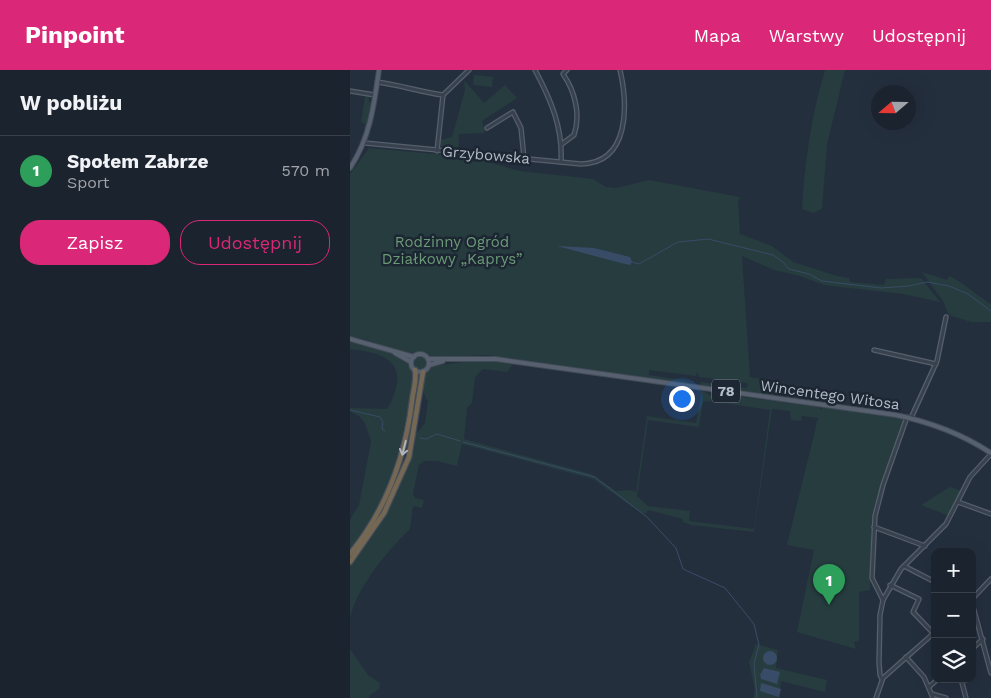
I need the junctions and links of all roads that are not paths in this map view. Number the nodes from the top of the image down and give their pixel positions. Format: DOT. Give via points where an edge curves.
graph roads {
  1 [pos="379,70"];
  2 [pos="469,70"];
  3 [pos="535,70"];
  4 [pos="567,70"];
  5 [pos="620,70"];
  6 [pos="378,82"];
  7 [pos="350,91"];
  8 [pos="376,95"];
  9 [pos="443,95"];
  10 [pos="487,128"];
  11 [pos="364,143"];
  12 [pos="562,144"];
  13 [pos="437,151"];
  14 [pos="524,158"];
  15 [pos="561,162"];
  16 [pos="350,168"];
  17 [pos="946,317"];
  18 [pos="350,339"];
  19 [pos="389,350"];
  20 [pos="874,350"];
  21 [pos="414,357"];
  22 [pos="428,359"];
  23 [pos="450,359"];
  24 [pos="411,362"];
  25 [pos="936,364"];
  26 [pos="428,365"];
  27 [pos="415,370"];
  28 [pos="423,372"];
  29 [pos="909,417"];
  30 [pos="991,453"];
  31 [pos="958,502"];
  32 [pos="991,514"];
  33 [pos="874,527"];
  34 [pos="925,546"];
  35 [pos="352,554"];
  36 [pos="350,562"];
  37 [pos="904,566"];
  38 [pos="991,579"];
  39 [pos="931,580"];
  40 [pos="890,585"];
  41 [pos="976,595"];
  42 [pos="883,600"];
  43 [pos="976,616"];
  44 [pos="931,630"];
  45 [pos="931,636"];
  46 [pos="983,639"];
  47 [pos="976,645"];
  48 [pos="906,657"];
  49 [pos="991,673"];
  50 [pos="882,679"];
  51 [pos="934,683"];
  52 [pos="962,683"];
  53 [pos="929,687"];
  54 [pos="932,696"];
  55 [pos="876,698"];
  56 [pos="946,698"];
  57 [pos="966,698"];
  1 -- 6 [label="main road"];
  2 -- 9 [label="street"];
  3 -- 12 [label="street" via="552,103"];
  4 -- 12 [label="street" via="563,74 571,86 576,129"];
  5 -- 15 [label="street, Grzybowska" via="624,94 622,132 616,147 606,157 588,164"];
  6 -- 8 [label="main road"];
  6 -- 9 [label="street"];
  7 -- 8 [label="street"];
  8 -- 11 [label="main road"];
  9 -- 13 [label="street"];
  10 -- 14 [label="street" via="513,112 521,128"];
  11 -- 13 [label="street, Grzybowska"];
  11 -- 16 [label="main road"];
  12 -- 15 [label="street"];
  13 -- 14 [label="street, Grzybowska"];
  14 -- 15 [label="street, Grzybowska"];
  17 -- 25 [label="street"];
  18 -- 19 [label="main road, 78"];
  19 -- 21 [label="main road, 78"];
  19 -- 24 [label="main road, 78"];
  20 -- 25 [label="street"];
  21 -- 22 [label="main road, 78" via="422,354"];
  21 -- 24 [label="main road"];
  22 -- 23 [label="main road, Wincentego Witosa / 78"];
  22 -- 26 [label="main road"];
  23 -- 26 [label="main road, Wincentego Witosa / 78"];
  23 -- 29 [label="main road, Wincentego Witosa / 78" via="496,359"];
  24 -- 27 [label="main road"];
  25 -- 29 [label="street"];
  26 -- 28 [label="main road"];
  27 -- 28 [label="main road"];
  27 -- 35 [label="highway, one-way" via="410,414 398,469 376,517"];
  28 -- 35 [label="highway" via="409,457 384,513"];
  29 -- 30 [label="main road, Wincentego Witosa / 78" via="953,432"];
  29 -- 33 [label="street" via="882,489"];
  30 -- 31 [label="street" via="970,477"];
  31 -- 32 [label="street"];
  31 -- 34 [label="street" via="946,524"];
  33 -- 34 [label="street"];
  33 -- 42 [label="street" via="872,578"];
  34 -- 37 [label="street"];
  35 -- 36 [label="highway"];
  37 -- 39 [label="street"];
  37 -- 40 [label="street"];
  38 -- 41 [label="street"];
  40 -- 42 [label="street"];
  40 -- 44 [label="street" via="919,599 913,612"];
  42 -- 50 [label="street" via="879,658"];
  43 -- 46 [label="street"];
  45 -- 48 [label="street"];
  46 -- 47 [label="street"];
  46 -- 49 [label="street"];
  48 -- 50 [label="street"];
  48 -- 53 [label="street"];
  50 -- 55 [label="street"];
  51 -- 53 [label="street"];
  52 -- 57 [label="street"];
  53 -- 54 [label="street"];
  54 -- 56 [label="street"];
}
